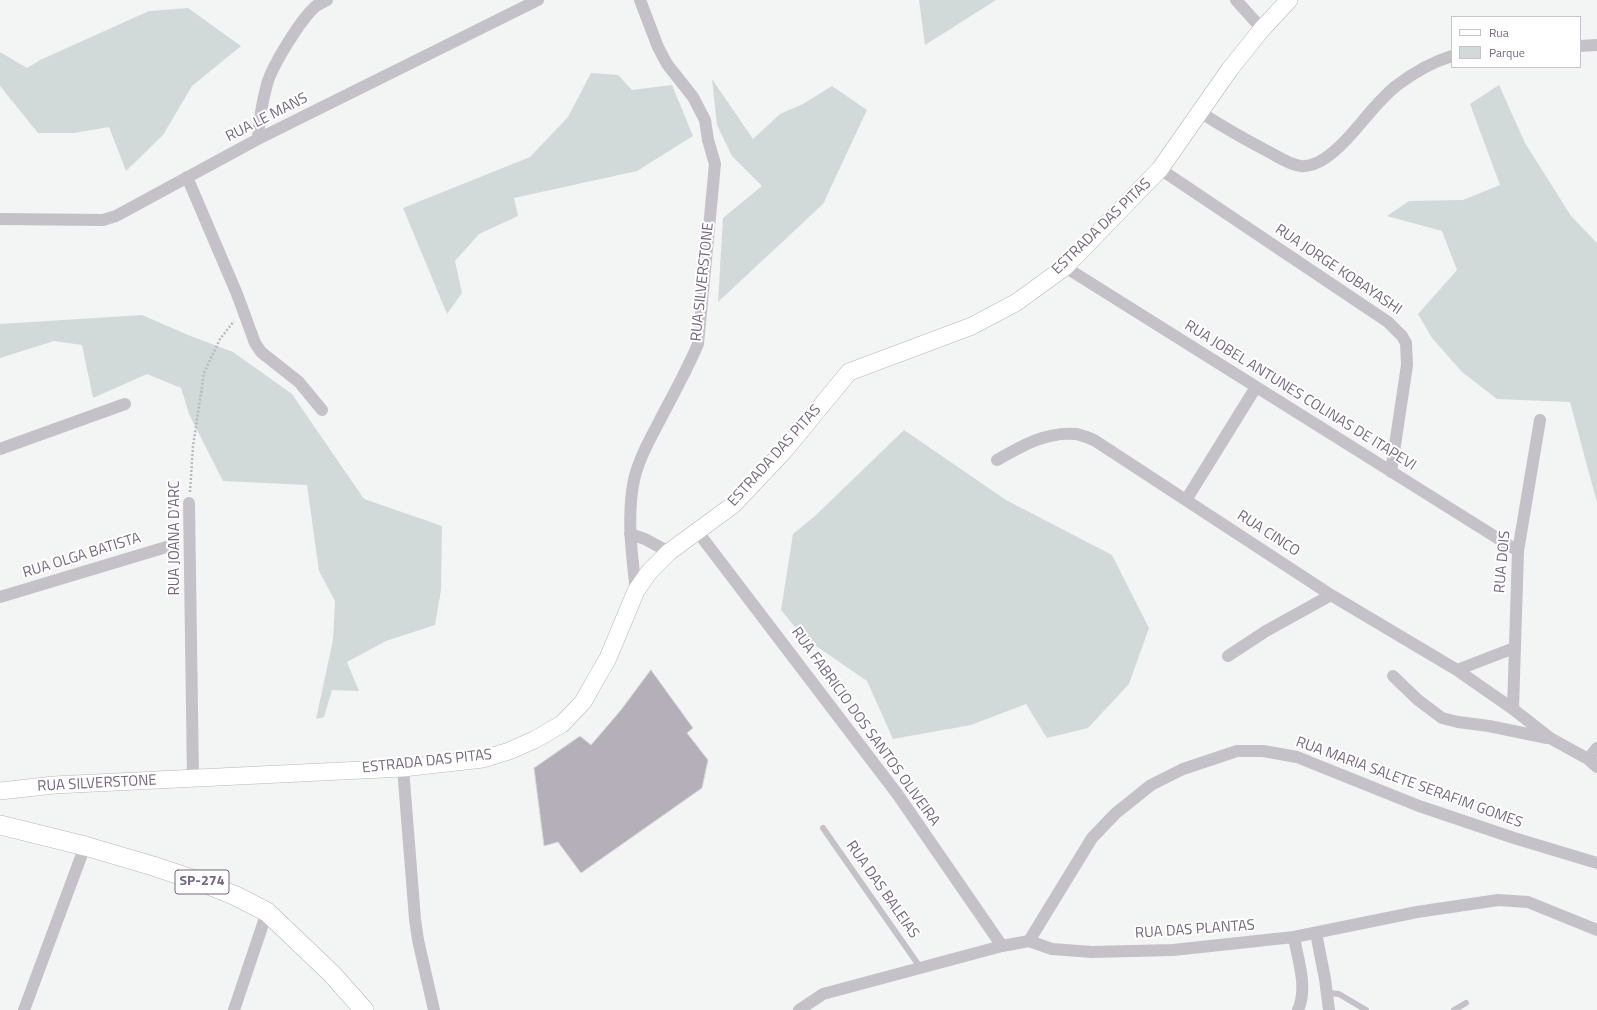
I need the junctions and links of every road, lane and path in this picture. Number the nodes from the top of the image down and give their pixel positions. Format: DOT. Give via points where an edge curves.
graph roads {
  1 [pos="327,0"];
  2 [pos="538,0"];
  3 [pos="640,0"];
  4 [pos="1236,0"];
  5 [pos="1289,0"];
  6 [pos="1262,29"];
  7 [pos="1597,45"];
  8 [pos="1581,46"];
  9 [pos="1451,56"];
  10 [pos="1200,112"];
  11 [pos="258,139"];
  12 [pos="1160,170"];
  13 [pos="187,177"];
  14 [pos="0,219"];
  15 [pos="1065,267"];
  16 [pos="243,310"];
  17 [pos="1256,387"];
  18 [pos="125,404"];
  19 [pos="322,410"];
  20 [pos="1540,420"];
  21 [pos="0,449"];
  22 [pos="997,460"];
  23 [pos="1391,472"];
  24 [pos="1186,500"];
  25 [pos="189,503"];
  26 [pos="697,531"];
  27 [pos="630,534"];
  28 [pos="173,545"];
  29 [pos="1518,551"];
  30 [pos="669,552"];
  31 [pos="636,592"];
  32 [pos="1331,595"];
  33 [pos="0,597"];
  34 [pos="1514,648"];
  35 [pos="1228,656"];
  36 [pos="1457,670"];
  37 [pos="1393,676"];
  38 [pos="1513,709"];
  39 [pos="1550,738"];
  40 [pos="1597,748"];
  41 [pos="1588,759"];
  42 [pos="403,768"];
  43 [pos="1597,768"];
  44 [pos="193,778"];
  45 [pos="0,791"];
  46 [pos="0,825"];
  47 [pos="823,828"];
  48 [pos="85,846"];
  49 [pos="1597,863"];
  50 [pos="267,912"];
  51 [pos="1597,930"];
  52 [pos="1316,933"];
  53 [pos="1294,938"];
  54 [pos="1029,941"];
  55 [pos="1002,946"];
  56 [pos="920,967"];
  57 [pos="1327,992"];
  58 [pos="1466,1003"];
  59 [pos="24,1010"];
  60 [pos="234,1010"];
  61 [pos="364,1010"];
  62 [pos="434,1010"];
  63 [pos="799,1010"];
  64 [pos="1298,1010"];
  65 [pos="1329,1010"];
  66 [pos="1366,1010"];
  67 [pos="1454,1010"];
  1 -- 11 [label="street" via="318,4 309,13 267,82 260,112"];
  2 -- 11 [label="street, RUA LE MANS"];
  3 -- 27 [label="street, RUA SILVERSTONE" via="667,64 693,97 705,120 715,164 698,344 639,464 633,485"];
  4 -- 6 [label="street"];
  5 -- 6 [label="street, ESTRADA DAS PITAS"];
  6 -- 10 [label="street, ESTRADA DAS PITAS"];
  7 -- 8 [label="street"];
  9 -- 10 [label="street" via="1424,67 1396,86 1338,148 1323,160 1313,164 1291,164"];
  10 -- 12 [label="street, ESTRADA DAS PITAS"];
  11 -- 13 [label="street, RUA LE MANS"];
  12 -- 15 [label="street, ESTRADA DAS PITAS"];
  12 -- 23 [label="street, RUA JORGE KOBAYASHI" via="1388,322 1402,336 1406,343 1407,365"];
  13 -- 14 [label="street, RUA LE MANS" via="127,212 103,220"];
  13 -- 16 [label="street"];
  15 -- 17 [label="street, RUA JOBEL ANTUNES COLINAS DE ITAPEVI"];
  15 -- 26 [label="street, ESTRADA DAS PITAS" via="1017,302 972,326 849,372 784,451 733,505"];
  16 -- 19 [label="street" via="261,352 299,382"];
  16 -- 25 [label="path, RUA JOANA D'ARC" via="220,339 204,373 193,446"];
  17 -- 23 [label="street, RUA JOBEL ANTUNES COLINAS DE ITAPEVI"];
  17 -- 24 [label="street"];
  18 -- 21 [label="street"];
  20 -- 29 [label="street, RUA DOIS"];
  22 -- 24 [label="street, RUA CINCO" via="1031,441 1058,433 1078,434 1094,440"];
  23 -- 29 [label="street, RUA JOBEL ANTUNES COLINAS DE ITAPEVI"];
  24 -- 32 [label="street, RUA CINCO"];
  25 -- 44 [label="street, RUA JOANA D'ARC"];
  26 -- 30 [label="street, ESTRADA DAS PITAS"];
  26 -- 55 [label="street, RUA FABRICIO DOS SANTOS OLIVEIRA" via="898,795"];
  27 -- 30 [label="street"];
  27 -- 31 [label="street, RUA SILVERSTONE"];
  28 -- 33 [label="street, RUA OLGA BATISTA"];
  29 -- 34 [label="street, RUA DOIS"];
  30 -- 31 [label="street, ESTRADA DAS PITAS" via="649,572"];
  31 -- 42 [label="street, ESTRADA DAS PITAS" via="608,658 582,702 562,724 534,740 483,759"];
  32 -- 35 [label="street" via="1266,631"];
  32 -- 36 [label="street, RUA CINCO"];
  34 -- 36 [label="street"];
  34 -- 38 [label="street, RUA DOIS"];
  36 -- 38 [label="street, RUA CINCO"];
  37 -- 39 [label="street" via="1442,718"];
  38 -- 39 [label="street, RUA CINCO"];
  39 -- 41 [label="street"];
  40 -- 41 [label="street"];
  41 -- 43 [label="street"];
  42 -- 44 [label="street, ESTRADA DAS PITAS"];
  42 -- 62 [label="street" via="415,919"];
  44 -- 45 [label="street, RUA SILVERSTONE" via="54,785"];
  46 -- 48 [label="main road, SP-274"];
  47 -- 56 [label="lane, RUA DAS BALEIAS"];
  48 -- 50 [label="main road, SP-274" via="201,882"];
  48 -- 59 [label="street"];
  49 -- 54 [label="street, RUA MARIA SALETE SERAFIM GOMES" via="1419,806 1297,757 1263,751 1237,751 1183,769 1151,785 1116,813 1092,838"];
  50 -- 60 [label="street"];
  50 -- 61 [label="main road, SP-274" via="332,974"];
  51 -- 52 [label="street, RUA DAS PLANTAS" via="1528,902 1498,900 1417,912"];
  52 -- 53 [label="street, RUA DAS PLANTAS"];
  52 -- 57 [label="street"];
  53 -- 54 [label="street, RUA DAS PLANTAS" via="1173,950 1092,952 1052,949"];
  53 -- 64 [label="street" via="1302,981 1301,1003"];
  54 -- 55 [label="street, RUA DAS PLANTAS"];
  55 -- 56 [label="street, RUA DAS PLANTAS"];
  56 -- 63 [label="street, RUA DAS PLANTAS" via="823,994"];
  57 -- 65 [label="street"];
  57 -- 66 [label="lane" via="1339,994"];
  58 -- 67 [label="lane"];
}
